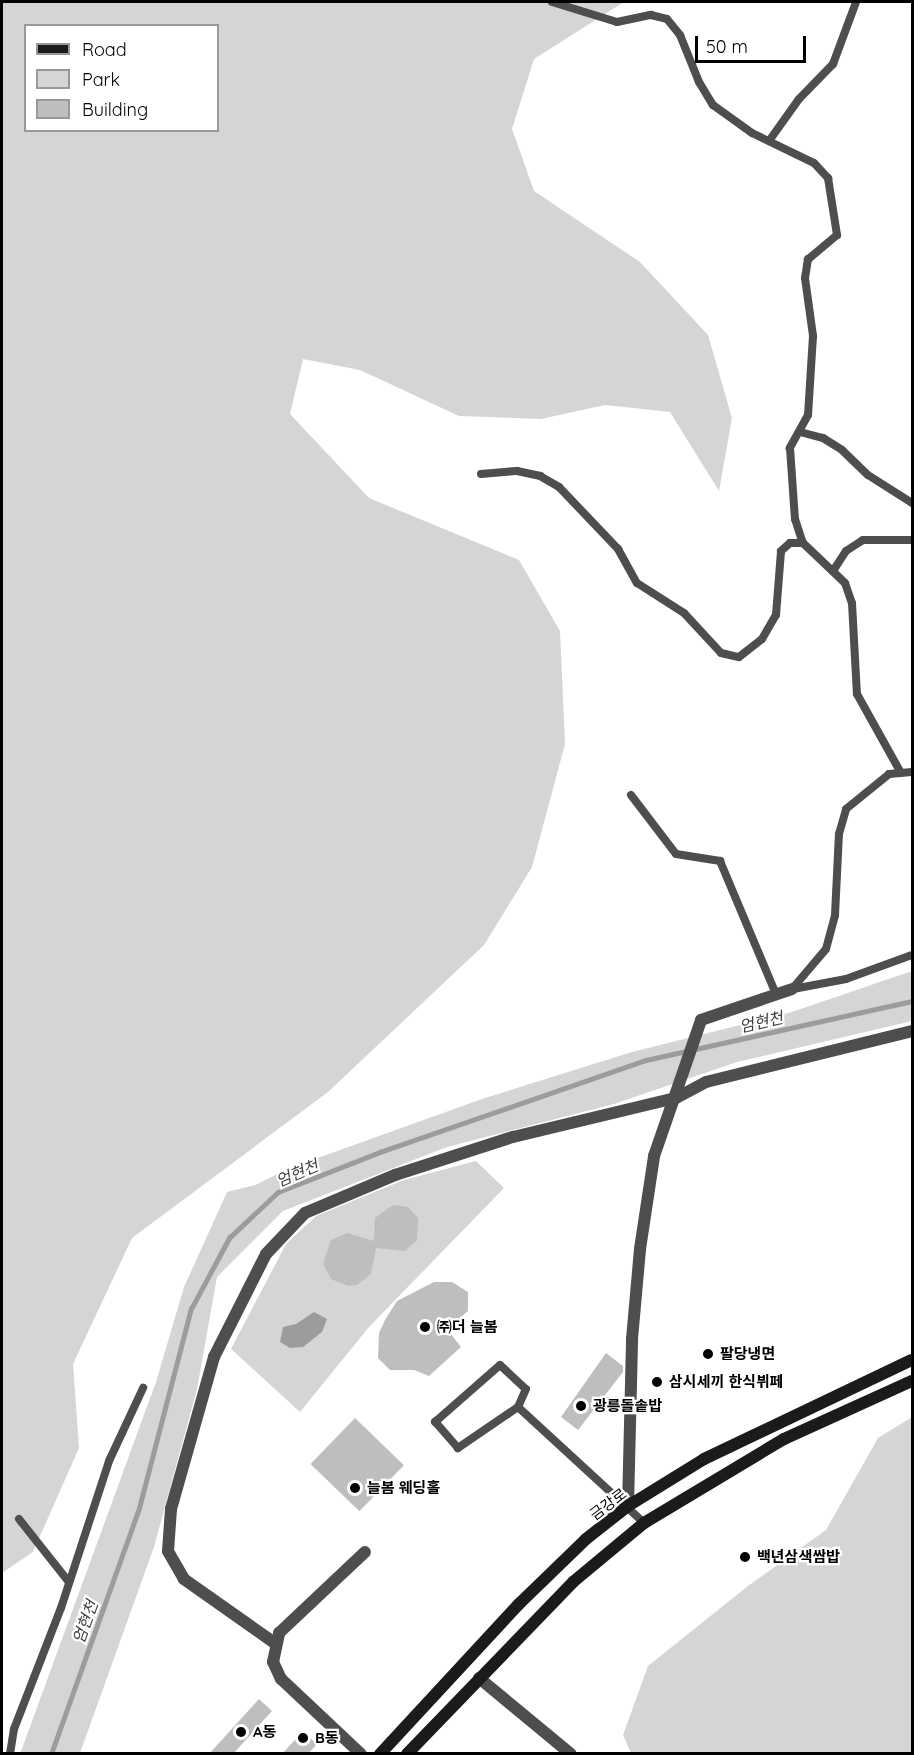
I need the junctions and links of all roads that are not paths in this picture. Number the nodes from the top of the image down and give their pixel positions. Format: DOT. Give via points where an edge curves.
graph roads {
  1 [pos="552,2"];
  2 [pos="856,2"];
  3 [pos="769,141"];
  4 [pos="800,432"];
  5 [pos="481,474"];
  6 [pos="912,503"];
  7 [pos="912,540"];
  8 [pos="803,543"];
  9 [pos="833,571"];
  10 [pos="901,772"];
  11 [pos="912,772"];
  12 [pos="631,795"];
  13 [pos="912,955"];
  14 [pos="792,989"];
  15 [pos="776,994"];
  16 [pos="912,1031"];
  17 [pos="676,1098"];
  18 [pos="912,1360"];
  19 [pos="912,1381"];
  20 [pos="143,1388"];
  21 [pos="518,1407"];
  22 [pos="628,1506"];
  23 [pos="19,1519"];
  24 [pos="644,1523"];
  25 [pos="365,1552"];
  26 [pos="69,1581"];
  27 [pos="276,1644"];
  28 [pos="478,1678"];
  29 [pos="10,1754"];
  30 [pos="361,1754"];
  31 [pos="380,1754"];
  32 [pos="407,1754"];
  33 [pos="571,1754"];
  1 -- 3 [label="lane" via="617,22 651,15 667,19 680,35 713,105"];
  2 -- 3 [label="lane" via="833,63 799,99"];
  3 -- 4 [label="lane" via="814,163 828,178 837,216 837,235 808,259 805,278 813,336 808,415"];
  4 -- 6 [label="lane" via="832,444 868,475"];
  4 -- 8 [label="lane" via="790,448 790,483"];
  5 -- 8 [label="lane" via="517,471 540,476 558,487 618,549 637,583 684,613 721,653 739,657 762,639 776,615 781,551 790,543"];
  7 -- 9 [label="lane" via="863,540 846,551"];
  8 -- 9 [label="lane"];
  9 -- 10 [label="lane" via="844,583 852,603 858,694"];
  10 -- 11 [label="lane"];
  10 -- 14 [label="lane" via="869,786 846,809 839,834 835,915 826,949"];
  12 -- 15 [label="lane" via="676,854 720,861"];
  13 -- 14 [label="lane" via="846,979"];
  14 -- 15 [label="street"];
  15 -- 17 [label="street" via="701,1020"];
  16 -- 17 [label="street" via="706,1082"];
  17 -- 22 [label="street" via="654,1156 640,1248 628,1420"];
  17 -- 27 [label="street" via="513,1137 394,1175 305,1213 266,1254 214,1357 171,1509 168,1551 184,1579"];
  18 -- 22 [label="main road, 금강로" via="704,1459"];
  19 -- 24 [label="main road" via="784,1439"];
  20 -- 26 [label="lane" via="108,1461"];
  21 -- 21 [label="lane" via="526,1389 500,1365 435,1422 458,1448"];
  21 -- 22 [label="lane" via="596,1483"];
  22 -- 24 [label="lane"];
  22 -- 31 [label="main road, 금강로" via="586,1539 519,1604"];
  23 -- 26 [label="lane"];
  24 -- 28 [label="main road" via="573,1582"];
  25 -- 27 [label="street" via="279,1633"];
  26 -- 29 [label="lane" via="14,1730"];
  27 -- 30 [label="street" via="273,1662 280,1680"];
  28 -- 32 [label="main road"];
  28 -- 33 [label="street"];
}
